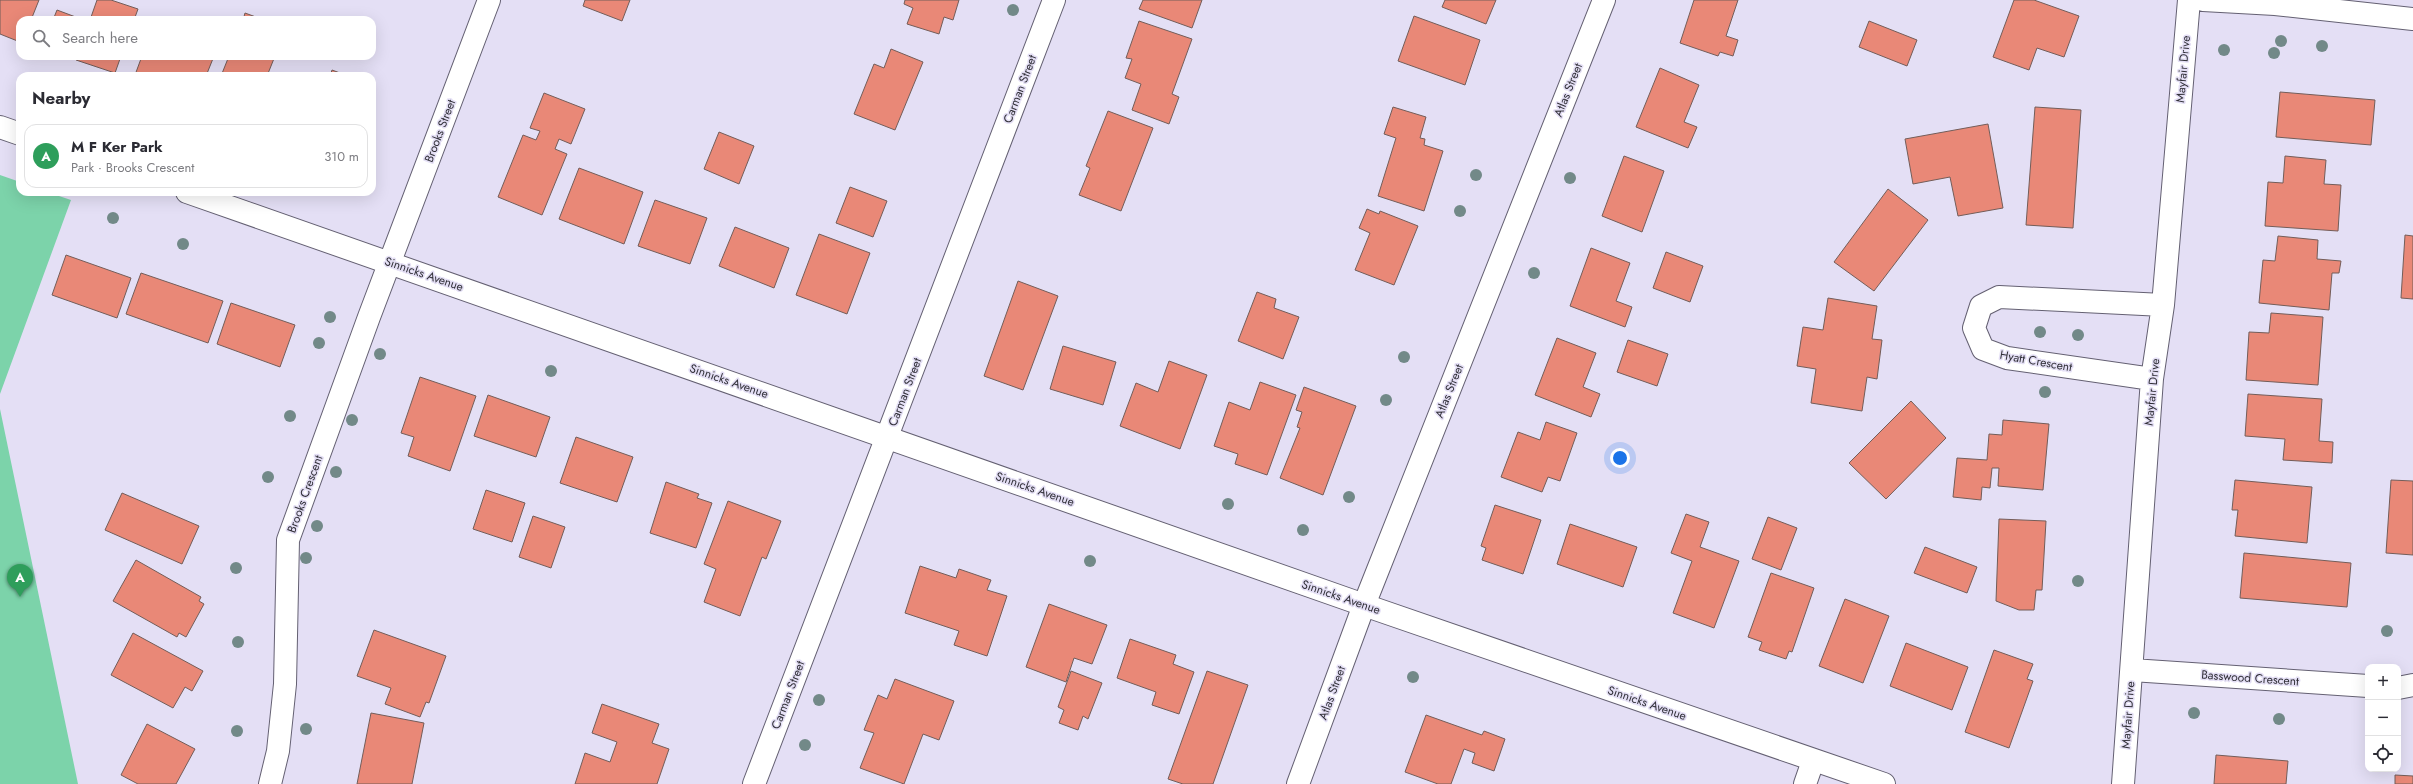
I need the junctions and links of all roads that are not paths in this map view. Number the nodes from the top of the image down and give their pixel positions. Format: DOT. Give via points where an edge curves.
graph roads {
  1 [pos="489,0"];
  2 [pos="1054,0"];
  3 [pos="1604,0"];
  4 [pos="2189,0"];
  5 [pos="2203,0"];
  6 [pos="2413,19"];
  7 [pos="0,127"];
  8 [pos="16,133"];
  9 [pos="199,196"];
  10 [pos="390,262"];
  11 [pos="2163,305"];
  12 [pos="2152,380"];
  13 [pos="888,437"];
  14 [pos="1364,605"];
  15 [pos="2132,670"];
  16 [pos="2413,685"];
  17 [pos="2365,686"];
  18 [pos="2401,687"];
  19 [pos="1813,761"];
  20 [pos="270,784"];
  21 [pos="754,784"];
  22 [pos="1298,784"];
  23 [pos="1805,784"];
  24 [pos="1884,784"];
  25 [pos="2123,784"];
  1 -- 10 [label="street, Brooks Street"];
  2 -- 13 [label="street, Carman Street"];
  3 -- 14 [label="street, Atlas Street"];
  4 -- 11 [label="street, Mayfair Drive"];
  5 -- 6 [label="street" via="2275,4"];
  7 -- 8 [label="street"];
  9 -- 10 [label="street, Sinnicks Avenue"];
  10 -- 13 [label="street, Sinnicks Avenue"];
  10 -- 20 [label="street, Brooks Crescent" via="288,540 285,684 278,751"];
  11 -- 12 [label="street, Mayfair Drive"];
  11 -- 12 [label="street, Hyatt Crescent" via="1999,297 1980,306 1974,328 1983,349 2006,358"];
  12 -- 15 [label="street, Mayfair Drive"];
  13 -- 14 [label="street, Sinnicks Avenue"];
  13 -- 21 [label="street, Carman Street"];
  14 -- 19 [label="street, Sinnicks Avenue"];
  14 -- 22 [label="street, Atlas Street"];
  15 -- 17 [label="street, Basswood Crescent"];
  15 -- 25 [label="street, Mayfair Drive"];
  16 -- 18 [label="street"];
  19 -- 23 [label="street"];
  19 -- 24 [label="street, Sinnicks Avenue"];
}
